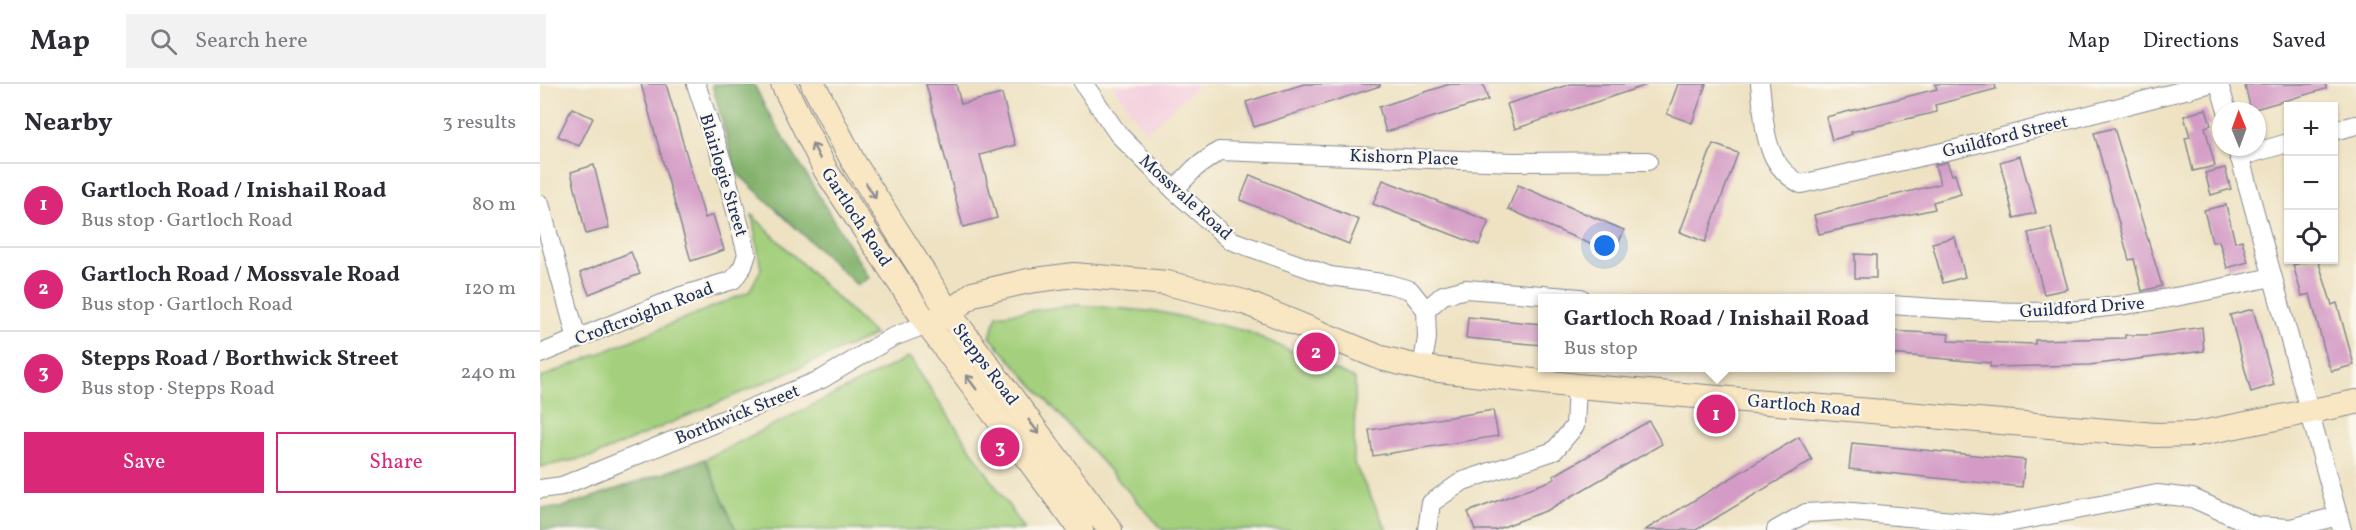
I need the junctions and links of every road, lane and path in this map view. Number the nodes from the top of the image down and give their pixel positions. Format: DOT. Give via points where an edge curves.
graph roads {
  1 [pos="696,84"];
  2 [pos="783,84"];
  3 [pos="813,84"];
  4 [pos="1084,84"];
  5 [pos="1760,84"];
  6 [pos="2208,84"];
  7 [pos="2220,84"];
  8 [pos="2225,102"];
  9 [pos="2356,125"];
  10 [pos="2338,130"];
  11 [pos="2284,144"];
  12 [pos="2266,147"];
  13 [pos="2239,156"];
  14 [pos="1648,161"];
  15 [pos="1174,190"];
  16 [pos="540,204"];
  17 [pos="743,266"];
  18 [pos="2272,277"];
  19 [pos="1538,295"];
  20 [pos="1895,305"];
  21 [pos="1426,310"];
  22 [pos="949,313"];
  23 [pos="927,324"];
  24 [pos="577,339"];
  25 [pos="540,354"];
  26 [pos="1422,368"];
  27 [pos="1577,386"];
  28 [pos="2356,402"];
  29 [pos="2309,412"];
  30 [pos="540,489"];
  31 [pos="2340,523"];
  32 [pos="1081,530"];
  33 [pos="1110,530"];
  34 [pos="1427,530"];
  35 [pos="1776,530"];
  1 -- 17 [label="street, Blairlogie Street" via="725,170 747,254"];
  23 -- 2 [label="main road, Gartloch Road, one-way" via="826,171"];
  3 -- 22 [label="main road, Gartloch Road, one-way" via="854,163"];
  4 -- 15 [label="street, Mossvale Road" via="1118,134"];
  5 -- 6 [label="street, Guildford Street" via="1774,160 1785,176 1801,184 1971,146"];
  7 -- 8 [label="street"];
  9 -- 10 [label="street"];
  11 -- 12 [label="street"];
  13 -- 18 [label="street"];
  14 -- 15 [label="street, Kishorn Place" via="1514,162 1219,151"];
  15 -- 21 [label="street, Mossvale Road" via="1230,240 1330,276 1410,290"];
  16 -- 24 [label="street"];
  17 -- 24 [label="street, Croftcroighn Road" via="733,280 681,296"];
  18 -- 20 [label="street, Guildford Drive" via="2165,300 2076,310 1995,312"];
  18 -- 29 [label="street"];
  19 -- 21 [label="street" via="1466,289 1443,295"];
  21 -- 26 [label="street"];
  22 -- 23 [label="main road, Gartloch Road"];
  22 -- 26 [label="main road, Gartloch Road" via="973,294 1028,281 1074,275 1167,283 1244,302 1381,358"];
  22 -- 33 [label="main road, Stepps Road, one-way"];
  23 -- 30 [label="street, Borthwick Street" via="891,338 822,379 562,486"];
  32 -- 23 [label="main road, Stepps Road, one-way"];
  24 -- 25 [label="street, Croftcroighn Road"];
  26 -- 27 [label="main road, Gartloch Road"];
  27 -- 29 [label="main road, Gartloch Road" via="2155,435 2196,434"];
  27 -- 34 [label="street" via="1575,426 1554,451 1463,481 1431,503"];
  28 -- 29 [label="main road, Gartloch Road"];
  29 -- 31 [label="street"];
  31 -- 35 [label="street" via="2291,528 2255,526 2192,498 2157,494 1998,525 1840,511 1806,513"];
}
